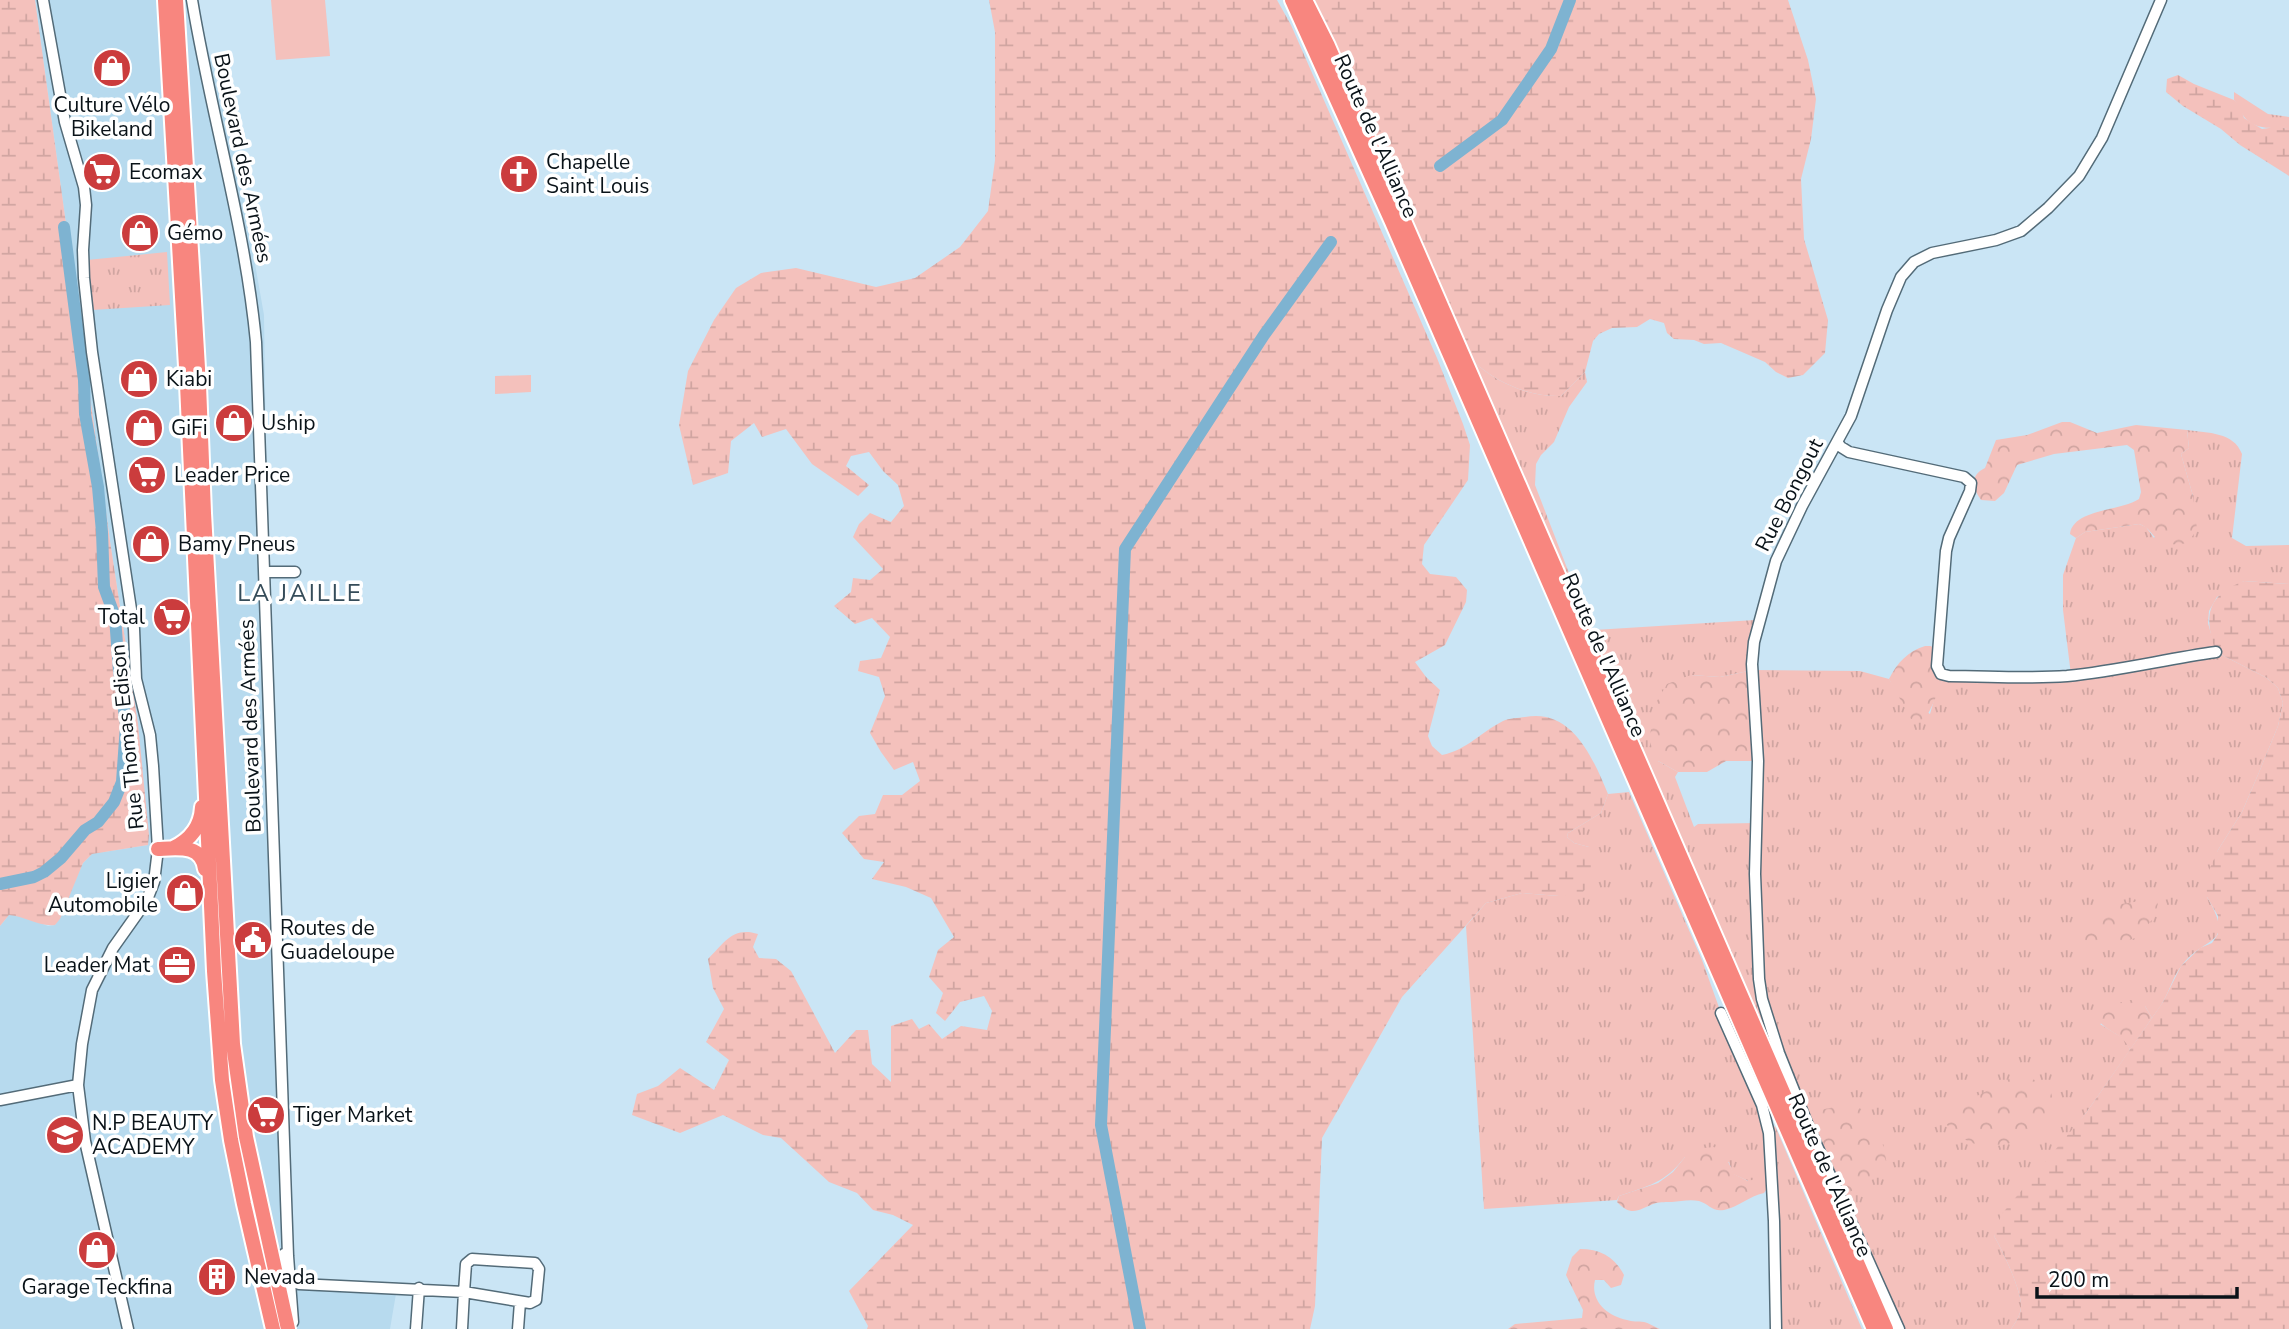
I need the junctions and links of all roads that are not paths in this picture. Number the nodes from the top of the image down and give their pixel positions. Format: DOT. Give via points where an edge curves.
graph roads {
  1 [pos="43,0"];
  2 [pos="163,0"];
  3 [pos="176,0"];
  4 [pos="190,0"];
  5 [pos="1292,0"];
  6 [pos="1305,0"];
  7 [pos="2161,0"];
  8 [pos="175,55"];
  9 [pos="1837,442"];
  10 [pos="191,468"];
  11 [pos="204,513"];
  12 [pos="183,570"];
  13 [pos="217,570"];
  14 [pos="265,572"];
  15 [pos="295,572"];
  16 [pos="219,613"];
  17 [pos="188,629"];
  18 [pos="2216,652"];
  19 [pos="209,709"];
  20 [pos="203,736"];
  21 [pos="165,849"];
  22 [pos="215,971"];
  23 [pos="1721,1013"];
  24 [pos="78,1085"];
  25 [pos="0,1100"];
  26 [pos="291,1282"];
  27 [pos="419,1288"];
  28 [pos="464,1292"];
  29 [pos="520,1302"];
  30 [pos="128,1329"];
  31 [pos="273,1329"];
  32 [pos="288,1329"];
  33 [pos="295,1329"];
  34 [pos="416,1329"];
  35 [pos="462,1329"];
  36 [pos="518,1329"];
  37 [pos="1776,1329"];
  38 [pos="1874,1329"];
  39 [pos="1886,1329"];
  40 [pos="1899,1329"];
  1 -- 21 [label="street, Rue Thomas Edison" via="65,122 84,187 84,278 91,340 134,629 136,679 150,735"];
  2 -- 8 [label="highway"];
  3 -- 8 [label="highway"];
  4 -- 8 [label="highway"];
  4 -- 14 [label="street, Boulevard des Armées" via="252,302"];
  5 -- 38 [label="highway, Route de l'Alliance"];
  6 -- 39 [label="highway, Route de l'Alliance"];
  7 -- 9 [label="street, Rue Bongout" via="2102,138 2074,182 2021,231 1938,251 1906,270 1892,296 1855,408"];
  8 -- 10 [label="highway"];
  8 -- 11 [label="highway"];
  9 -- 18 [label="street" via="1849,452 1964,477 1971,483 1945,557 1937,669 1941,674 2058,677"];
  9 -- 40 [label="street, Rue Bongout" via="1780,552 1754,642 1759,979 1764,1012 1784,1066"];
  10 -- 12 [label="highway" via="188,557"];
  10 -- 19 [label="highway"];
  11 -- 13 [label="highway"];
  11 -- 19 [label="highway"];
  14 -- 15 [label="street"];
  14 -- 26 [label="street, Boulevard des Armées"];
  16 -- 19 [label="highway"];
  17 -- 19 [label="highway"];
  19 -- 20 [label="highway"];
  19 -- 32 [label="highway" via="238,1086"];
  20 -- 21 [label="highway" via="201,817 191,836"];
  20 -- 22 [label="highway"];
  21 -- 22 [label="highway" via="194,850 203,859"];
  21 -- 24 [label="street, Rue Thomas Edison" via="147,900 113,948 92,990"];
  22 -- 31 [label="highway" via="231,1140"];
  23 -- 37 [label="street" via="1762,1105 1769,1133"];
  24 -- 25 [label="street"];
  24 -- 30 [label="street, Rue Thomas Edison" via="85,1140"];
  26 -- 27 [label="street"];
  26 -- 33 [label="street, Boulevard des Armées"];
  27 -- 28 [label="street"];
  27 -- 34 [label="street"];
  28 -- 29 [label="street"];
  28 -- 29 [label="street" via="470,1260 535,1263 539,1269 536,1300"];
  28 -- 35 [label="street"];
  29 -- 36 [label="street"];
}
